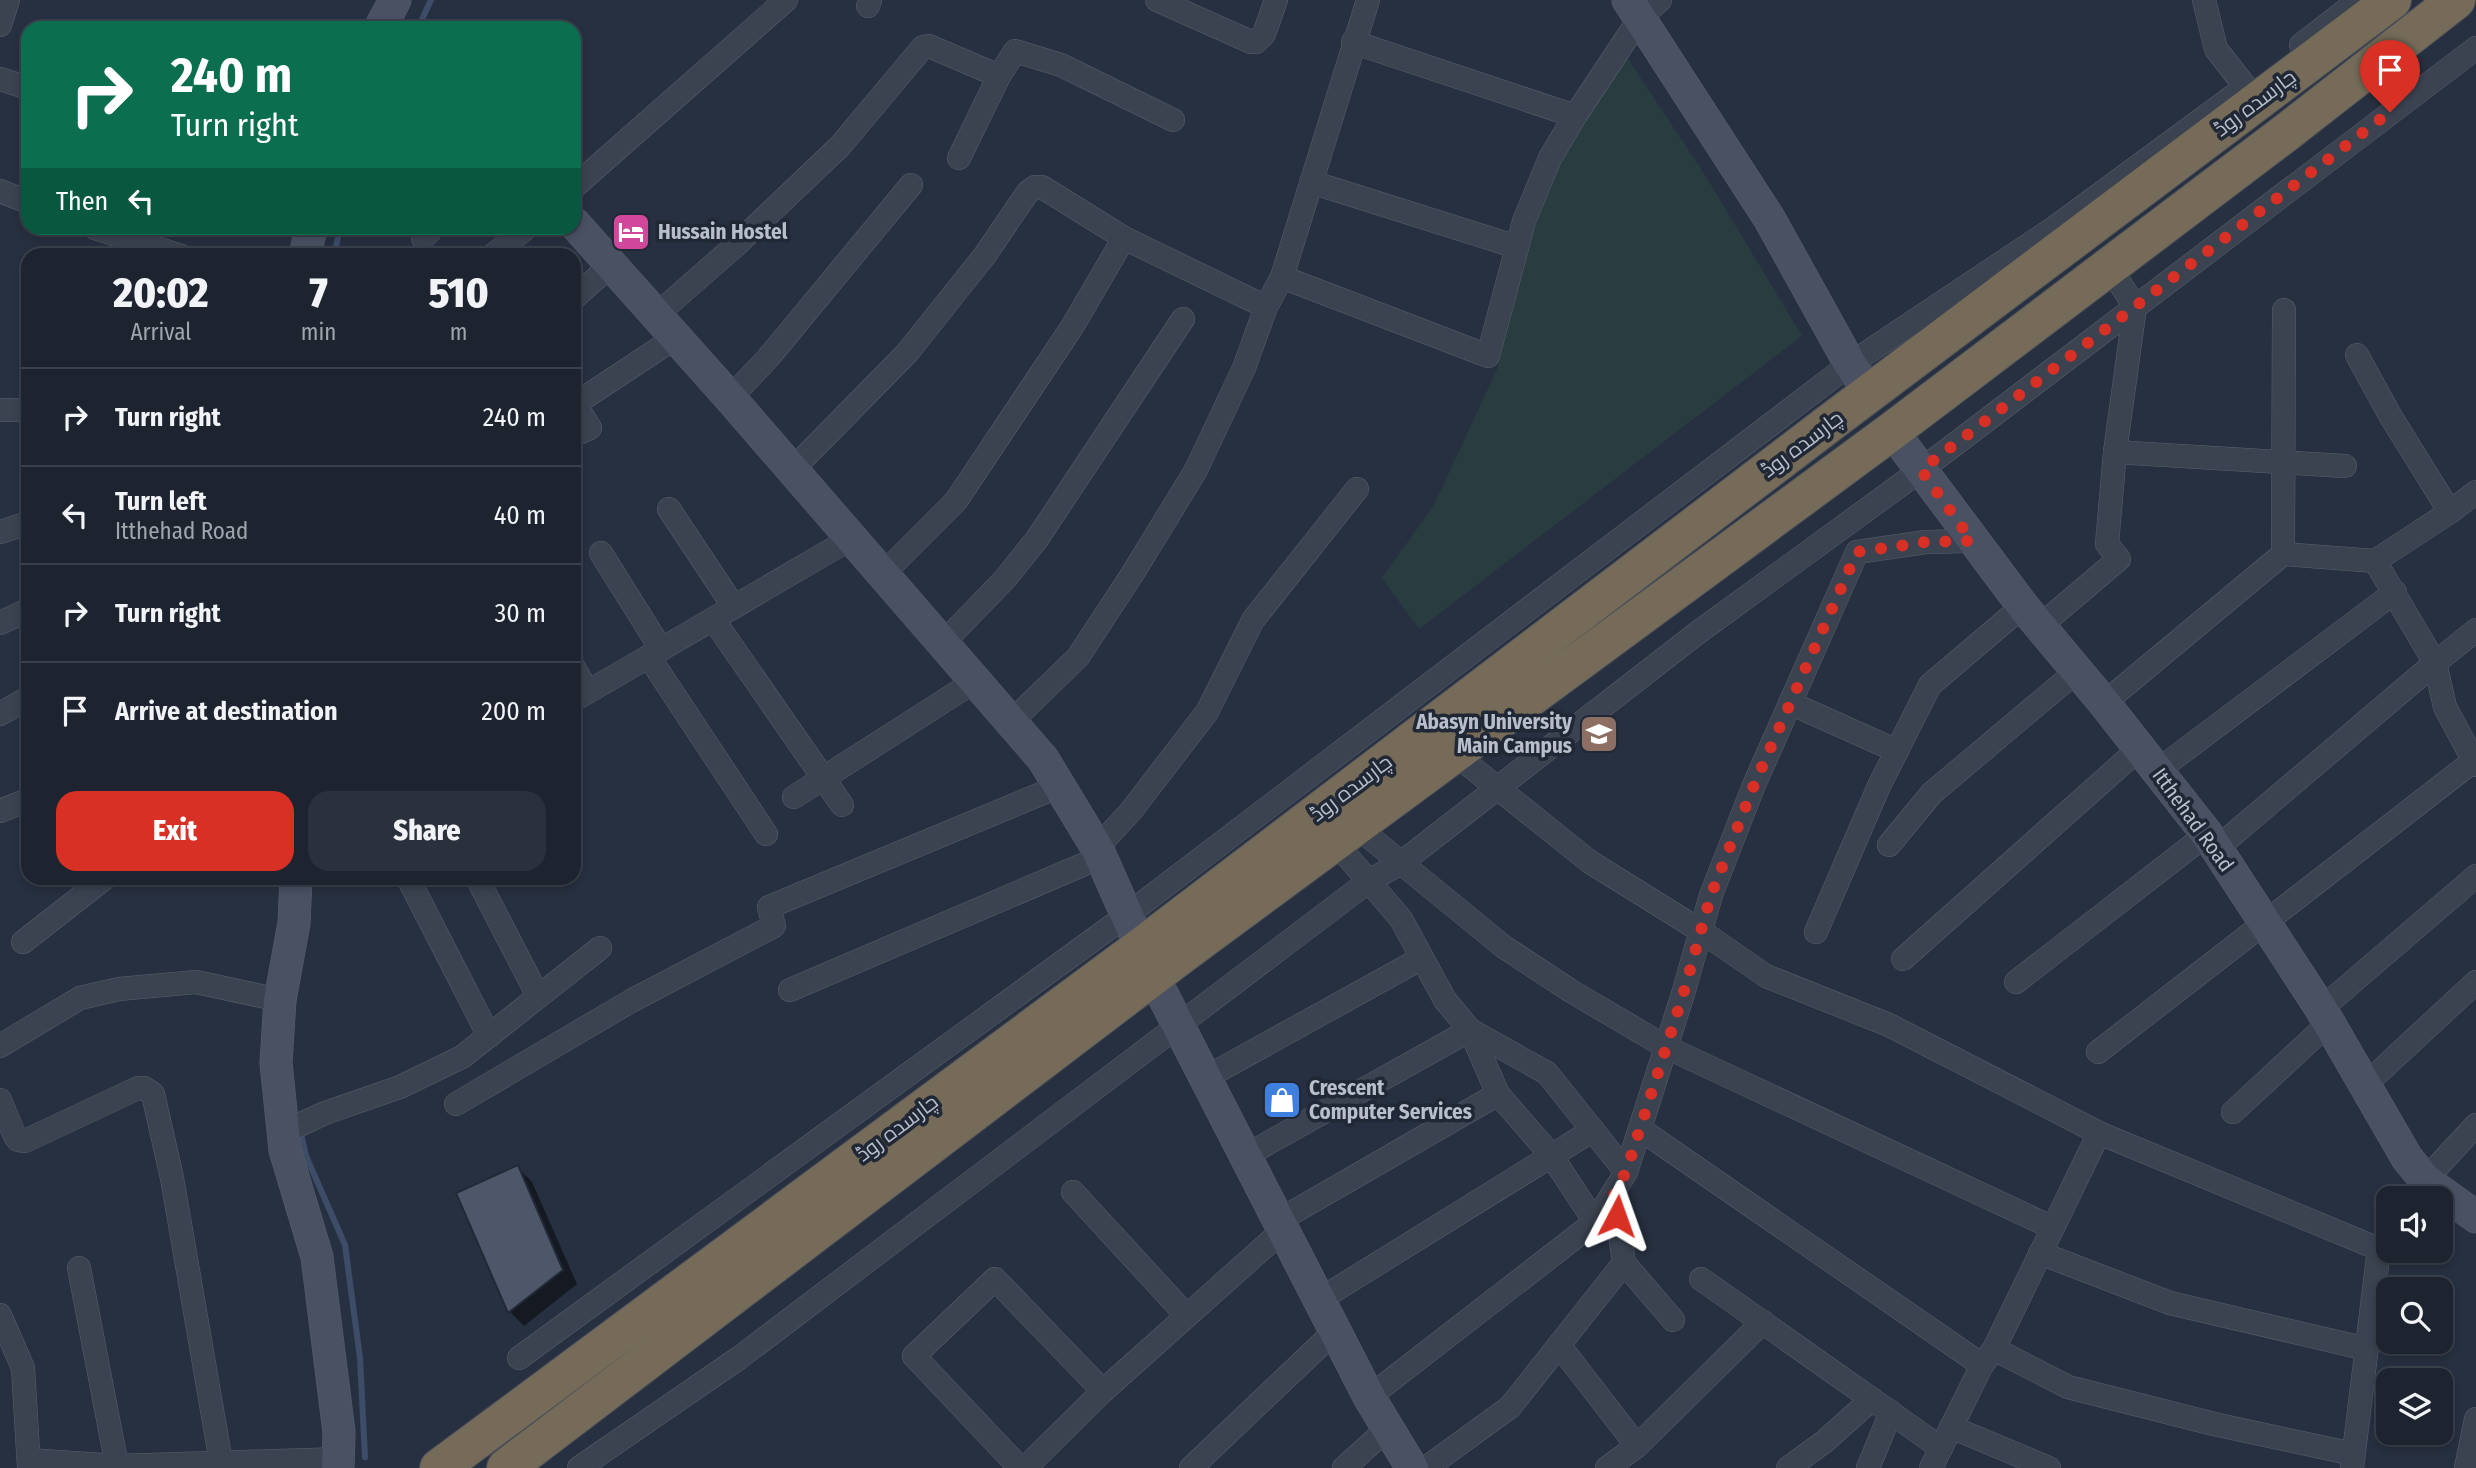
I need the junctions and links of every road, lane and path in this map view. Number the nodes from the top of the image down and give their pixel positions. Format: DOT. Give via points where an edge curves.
graph roads {
  1 [pos="8,0"];
  2 [pos="395,0"];
  3 [pos="786,0"];
  4 [pos="1157,0"];
  5 [pos="1276,0"];
  6 [pos="1368,0"];
  7 [pos="2204,0"];
  8 [pos="2360,0"];
  9 [pos="2392,0"];
  10 [pos="2456,0"];
  11 [pos="1643,6"];
  12 [pos="384,21"];
  13 [pos="0,25"];
  14 [pos="1353,42"];
  15 [pos="2476,48"];
  16 [pos="999,76"];
  17 [pos="0,79"];
  18 [pos="21,86"];
  19 [pos="2251,94"];
  20 [pos="1575,116"];
  21 [pos="1173,120"];
  22 [pos="959,158"];
  23 [pos="581,181"];
  24 [pos="1311,182"];
  25 [pos="911,185"];
  26 [pos="0,191"];
  27 [pos="21,199"];
  28 [pos="581,231"];
  29 [pos="116,235"];
  30 [pos="518,235"];
  31 [pos="1124,238"];
  32 [pos="1517,247"];
  33 [pos="156,248"];
  34 [pos="502,248"];
  35 [pos="611,265"];
  36 [pos="2109,266"];
  37 [pos="1282,277"];
  38 [pos="581,292"];
  39 [pos="1266,307"];
  40 [pos="2135,307"];
  41 [pos="2284,310"];
  42 [pos="1183,319"];
  43 [pos="665,327"];
  44 [pos="2357,355"];
  45 [pos="1860,379"];
  46 [pos="730,398"];
  47 [pos="581,399"];
  48 [pos="0,410"];
  49 [pos="21,410"];
  50 [pos="581,414"];
  51 [pos="1892,431"];
  52 [pos="581,432"];
  53 [pos="2115,452"];
  54 [pos="2282,463"];
  55 [pos="2345,466"];
  56 [pos="792,470"];
  57 [pos="1921,470"];
  58 [pos="1357,489"];
  59 [pos="2476,492"];
  60 [pos="669,509"];
  61 [pos="2450,512"];
  62 [pos="21,525"];
  63 [pos="0,532"];
  64 [pos="852,538"];
  65 [pos="1972,541"];
  66 [pos="601,553"];
  67 [pos="2283,554"];
  68 [pos="2375,561"];
  69 [pos="1646,562"];
  70 [pos="883,574"];
  71 [pos="2395,592"];
  72 [pos="1670,597"];
  73 [pos="734,607"];
  74 [pos="21,613"];
  75 [pos="2031,616"];
  76 [pos="713,619"];
  77 [pos="0,623"];
  78 [pos="2476,630"];
  79 [pos="943,643"];
  80 [pos="655,653"];
  81 [pos="2435,663"];
  82 [pos="2077,671"];
  83 [pos="975,681"];
  84 [pos="581,696"];
  85 [pos="21,702"];
  86 [pos="1790,703"];
  87 [pos="2104,703"];
  88 [pos="0,714"];
  89 [pos="1011,722"];
  90 [pos="1897,751"];
  91 [pos="1455,754"];
  92 [pos="2149,759"];
  93 [pos="2475,762"];
  94 [pos="825,777"];
  95 [pos="1060,786"];
  96 [pos="1496,787"];
  97 [pos="794,797"];
  98 [pos="21,803"];
  99 [pos="842,805"];
  100 [pos="0,811"];
  101 [pos="766,834"];
  102 [pos="1346,834"];
  103 [pos="2212,841"];
  104 [pos="1889,845"];
  105 [pos="1099,853"];
  106 [pos="1401,863"];
  107 [pos="2476,876"];
  108 [pos="1369,881"];
  109 [pos="96,885"];
  110 [pos="296,885"];
  111 [pos="412,885"];
  112 [pos="481,885"];
  113 [pos="2265,923"];
  114 [pos="1701,931"];
  115 [pos="1816,932"];
  116 [pos="23,942"];
  117 [pos="1140,946"];
  118 [pos="600,948"];
  119 [pos="1422,958"];
  120 [pos="1903,959"];
  121 [pos="2016,982"];
  122 [pos="2476,982"];
  123 [pos="790,990"];
  124 [pos="538,996"];
  125 [pos="280,1000"];
  126 [pos="2325,1016"];
  127 [pos="1177,1024"];
  128 [pos="1470,1030"];
  129 [pos="489,1036"];
  130 [pos="0,1046"];
  131 [pos="1666,1047"];
  132 [pos="2098,1052"];
  133 [pos="1205,1078"];
  134 [pos="2365,1085"];
  135 [pos="1498,1094"];
  136 [pos="0,1100"];
  137 [pos="456,1104"];
  138 [pos="2232,1112"];
  139 [pos="2476,1125"];
  140 [pos="1640,1129"];
  141 [pos="1592,1130"];
  142 [pos="284,1132"];
  143 [pos="2099,1133"];
  144 [pos="1245,1156"];
  145 [pos="1551,1156"];
  146 [pos="1626,1172"];
  147 [pos="2418,1186"];
  148 [pos="2423,1186"];
  149 [pos="1073,1192"];
  150 [pos="1614,1192"];
  151 [pos="2453,1206"];
  152 [pos="2476,1217"];
  153 [pos="1595,1222"];
  154 [pos="1280,1226"];
  155 [pos="2052,1227"];
  156 [pos="2376,1238"];
  157 [pos="2040,1253"];
  158 [pos="1624,1263"];
  159 [pos="2381,1263"];
  160 [pos="79,1268"];
  161 [pos="1701,1279"];
  162 [pos="1319,1300"];
  163 [pos="0,1315"];
  164 [pos="1186,1315"];
  165 [pos="1673,1320"];
  166 [pos="1763,1322"];
  167 [pos="1335,1331"];
  168 [pos="1559,1345"];
  169 [pos="2367,1349"];
  170 [pos="1988,1357"];
  171 [pos="519,1358"];
  172 [pos="1103,1391"];
  173 [pos="1369,1397"];
  174 [pos="1872,1399"];
  175 [pos="1891,1412"];
  176 [pos="2476,1419"];
  177 [pos="1951,1427"];
  178 [pos="1388,1428"];
  179 [pos="1637,1446"];
  180 [pos="1936,1458"];
  181 [pos="2353,1461"];
  182 [pos="221,1462"];
  183 [pos="339,1463"];
  184 [pos="29,1464"];
  185 [pos="515,1465"];
  186 [pos="117,1466"];
  187 [pos="439,1468"];
  188 [pos="579,1468"];
  189 [pos="1023,1468"];
  190 [pos="1191,1468"];
  191 [pos="1344,1468"];
  192 [pos="1412,1468"];
  193 [pos="1426,1468"];
  194 [pos="1607,1468"];
  195 [pos="1788,1468"];
  196 [pos="1868,1468"];
  197 [pos="2049,1468"];
  198 [pos="2466,1468"];
  1 -- 13 [label="street"];
  2 -- 12 [label="street"];
  3 -- 23 [label="street"];
  4 -- 5 [label="street" via="1256,42 1264,34"];
  6 -- 14 [label="street"];
  7 -- 19 [label="street" via="2216,48"];
  8 -- 19 [label="street"];
  9 -- 19 [label="highway, چارسدہ روڈ"];
  10 -- 36 [label="highway, چارسدہ روڈ"];
  11 -- 20 [label="street"];
  11 -- 45 [label="street"];
  14 -- 20 [label="street"];
  14 -- 24 [label="street"];
  15 -- 40 [label="street"];
  16 -- 21 [label="street" via="1012,53 1018,52 1061,65"];
  16 -- 22 [label="street"];
  16 -- 43 [label="street" via="923,47 840,146 735,246"];
  17 -- 18 [label="street"];
  19 -- 45 [label="highway, چارسدہ روڈ"];
  20 -- 32 [label="street" via="1550,158"];
  24 -- 32 [label="street"];
  24 -- 37 [label="street"];
  25 -- 46 [label="street"];
  26 -- 27 [label="street"];
  28 -- 35 [label="street"];
  29 -- 33 [label="street"];
  30 -- 34 [label="street"];
  31 -- 39 [label="street"];
  31 -- 56 [label="street" via="1035,187 907,353"];
  31 -- 70 [label="street" via="1072,327 956,501"];
  32 -- 37 [label="street" via="1488,356"];
  35 -- 38 [label="street"];
  35 -- 43 [label="street"];
  36 -- 40 [label="street"];
  36 -- 51 [label="highway, چارسدہ روڈ"];
  37 -- 39 [label="street"];
  39 -- 89 [label="street" via="1244,368 1196,470 1133,573 1078,657"];
  40 -- 53 [label="street"];
  40 -- 57 [label="street"];
  41 -- 54 [label="street"];
  42 -- 79 [label="street" via="1037,539"];
  43 -- 46 [label="street"];
  43 -- 47 [label="street"];
  44 -- 61 [label="street"];
  45 -- 69 [label="highway, چارسدہ روڈ"];
  45 -- 117 [label="street"];
  46 -- 56 [label="street"];
  48 -- 49 [label="street"];
  50 -- 52 [label="street" via="590,428"];
  51 -- 57 [label="street, Itthehad Road"];
  51 -- 72 [label="highway, چارسدہ روڈ"];
  53 -- 54 [label="street"];
  53 -- 75 [label="street" via="2107,544 2119,559"];
  54 -- 55 [label="street"];
  54 -- 67 [label="street"];
  56 -- 64 [label="street"];
  57 -- 65 [label="street, Itthehad Road"];
  57 -- 96 [label="street"];
  58 -- 105 [label="street" via="1253,620 1207,712"];
  59 -- 61 [label="street"];
  60 -- 73 [label="street"];
  61 -- 68 [label="street"];
  62 -- 63 [label="street"];
  64 -- 70 [label="street"];
  64 -- 73 [label="street"];
  65 -- 75 [label="street, Itthehad Road"];
  65 -- 86 [label="street" via="1857,552"];
  66 -- 80 [label="street"];
  67 -- 68 [label="street"];
  67 -- 87 [label="street"];
  68 -- 71 [label="street"];
  69 -- 72 [label="highway"];
  69 -- 117 [label="highway, چارسدہ روڈ"];
  70 -- 79 [label="street"];
  71 -- 81 [label="street"];
  71 -- 92 [label="street"];
  72 -- 91 [label="highway, چارسدہ روڈ"];
  73 -- 76 [label="street"];
  74 -- 77 [label="street"];
  75 -- 82 [label="street, Itthehad Road"];
  75 -- 90 [label="street" via="1930,685"];
  76 -- 80 [label="street"];
  76 -- 94 [label="street"];
  78 -- 81 [label="street"];
  79 -- 83 [label="street"];
  80 -- 84 [label="street"];
  80 -- 101 [label="street"];
  81 -- 93 [label="street" via="2445,707"];
  81 -- 103 [label="street"];
  82 -- 87 [label="street, Itthehad Road"];
  82 -- 104 [label="street" via="1932,793"];
  83 -- 89 [label="street"];
  83 -- 94 [label="street"];
  85 -- 88 [label="street"];
  86 -- 90 [label="street"];
  86 -- 114 [label="street" via="1744,809"];
  87 -- 92 [label="street, Itthehad Road"];
  89 -- 95 [label="street"];
  90 -- 115 [label="street"];
  91 -- 96 [label="street"];
  91 -- 102 [label="highway, چارسدہ روڈ"];
  92 -- 103 [label="street, Itthehad Road"];
  92 -- 120 [label="street"];
  93 -- 113 [label="street"];
  94 -- 97 [label="street"];
  94 -- 99 [label="street"];
  95 -- 105 [label="street"];
  95 -- 137 [label="street" via="769,907 774,926 631,1001"];
  96 -- 106 [label="street"];
  96 -- 114 [label="street" via="1590,862"];
  98 -- 100 [label="street"];
  102 -- 106 [label="street"];
  102 -- 108 [label="street"];
  102 -- 117 [label="highway, چارسدہ روڈ"];
  103 -- 113 [label="street, Itthehad Road"];
  103 -- 121 [label="street"];
  105 -- 117 [label="street"];
  105 -- 123 [label="street"];
  106 -- 108 [label="street"];
  106 -- 131 [label="street" via="1504,947"];
  107 -- 126 [label="street"];
  108 -- 119 [label="street" via="1401,919"];
  108 -- 127 [label="street"];
  109 -- 116 [label="street"];
  110 -- 125 [label="street"];
  111 -- 129 [label="street"];
  112 -- 124 [label="street"];
  113 -- 126 [label="street, Itthehad Road"];
  113 -- 132 [label="street"];
  114 -- 131 [label="street"];
  114 -- 143 [label="street" via="1766,976 1889,1026"];
  117 -- 127 [label="street"];
  117 -- 171 [label="street"];
  117 -- 185 [label="highway, چارسدہ روڈ"];
  117 -- 187 [label="highway, چارسدہ روڈ"];
  118 -- 124 [label="street"];
  119 -- 128 [label="street" via="1445,1000"];
  119 -- 133 [label="street"];
  122 -- 134 [label="street"];
  124 -- 129 [label="street"];
  125 -- 130 [label="street" via="196,982 119,989 80,998"];
  125 -- 142 [label="street" via="276,1063"];
  126 -- 134 [label="street, Itthehad Road"];
  126 -- 138 [label="street"];
  127 -- 133 [label="street"];
  127 -- 188 [label="street" via="739,1358"];
  128 -- 135 [label="street"];
  128 -- 141 [label="street" via="1547,1073"];
  128 -- 144 [label="street"];
  129 -- 142 [label="street" via="462,1057 400,1087"];
  131 -- 140 [label="street"];
  131 -- 155 [label="street"];
  133 -- 144 [label="street"];
  134 -- 147 [label="street, Itthehad Road" via="2407,1158"];
  135 -- 145 [label="street"];
  135 -- 154 [label="street"];
  136 -- 182 [label="street" via="15,1136 25,1141 138,1088 153,1094"];
  139 -- 148 [label="street"];
  140 -- 146 [label="street"];
  140 -- 170 [label="street"];
  141 -- 145 [label="street"];
  141 -- 146 [label="street"];
  142 -- 183 [label="street" via="285,1150 317,1257"];
  143 -- 155 [label="street"];
  143 -- 156 [label="street"];
  144 -- 154 [label="street"];
  145 -- 153 [label="street"];
  145 -- 162 [label="street"];
  146 -- 150 [label="street"];
  149 -- 164 [label="street"];
  150 -- 153 [label="street"];
  150 -- 158 [label="street"];
  151 -- 152 [label="street, Itthehad Road"];
  153 -- 173 [label="street"];
  154 -- 162 [label="street"];
  154 -- 164 [label="street"];
  155 -- 157 [label="street"];
  157 -- 169 [label="street" via="2170,1303"];
  157 -- 170 [label="street"];
  158 -- 165 [label="street"];
  158 -- 168 [label="street"];
  159 -- 169 [label="street"];
  160 -- 186 [label="street"];
  161 -- 166 [label="street"];
  162 -- 167 [label="street"];
  163 -- 184 [label="street" via="23,1368"];
  164 -- 172 [label="street"];
  166 -- 174 [label="street"];
  166 -- 179 [label="street"];
  167 -- 173 [label="street"];
  167 -- 190 [label="street"];
  168 -- 179 [label="street"];
  168 -- 193 [label="street" via="1510,1406"];
  169 -- 181 [label="street"];
  170 -- 177 [label="street"];
  170 -- 181 [label="street" via="2068,1387"];
  172 -- 189 [label="street"];
  172 -- 189 [label="street" via="995,1279 915,1356"];
  173 -- 178 [label="street"];
  174 -- 175 [label="street"];
  174 -- 195 [label="street"];
  175 -- 180 [label="street"];
  175 -- 196 [label="street"];
  176 -- 198 [label="street"];
  177 -- 180 [label="street"];
  177 -- 197 [label="street"];
  178 -- 191 [label="street"];
  178 -- 192 [label="street"];
  179 -- 194 [label="street"];
  182 -- 183 [label="street"];
  182 -- 186 [label="street"];
  184 -- 186 [label="street"];
}
